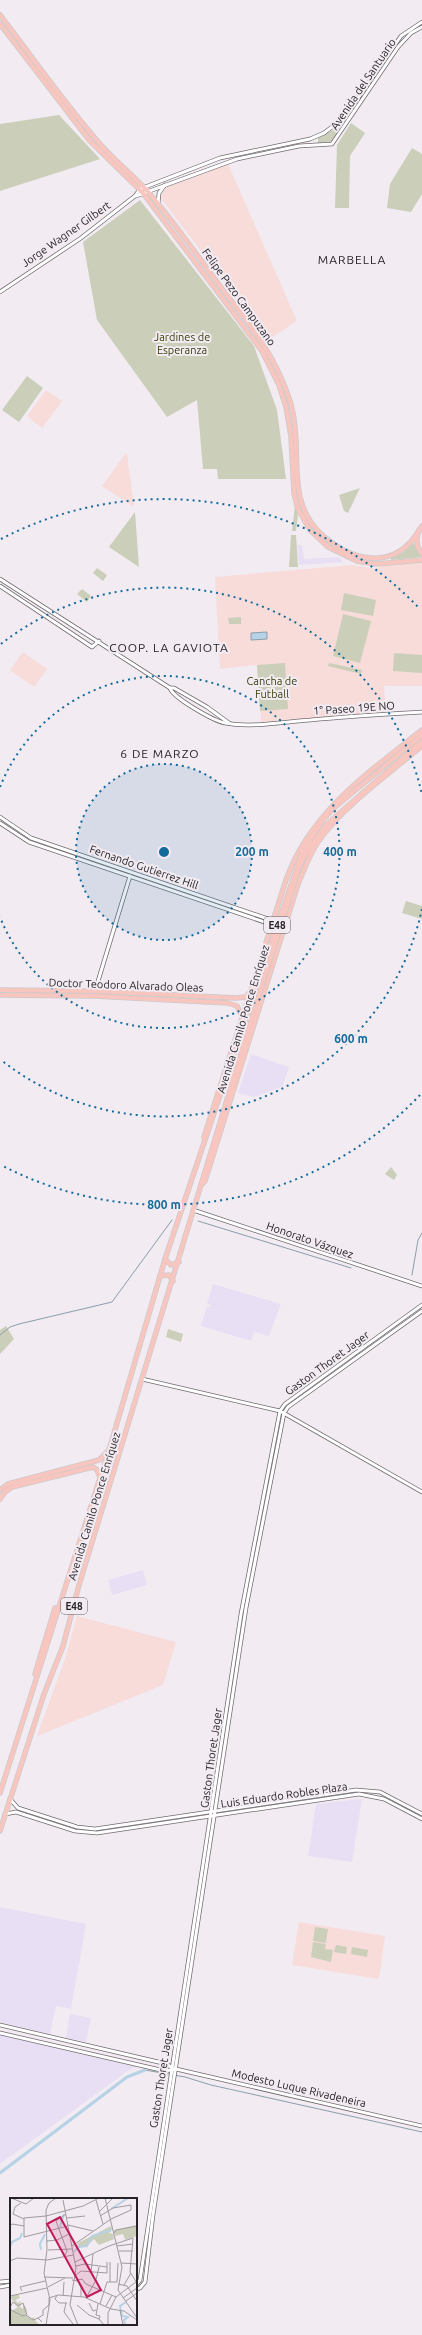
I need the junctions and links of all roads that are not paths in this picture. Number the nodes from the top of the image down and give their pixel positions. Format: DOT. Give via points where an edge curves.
graph roads {
  1 [pos="0,15"];
  2 [pos="422,22"];
  3 [pos="0,24"];
  4 [pos="422,27"];
  5 [pos="333,128"];
  6 [pos="340,135"];
  7 [pos="318,136"];
  8 [pos="321,146"];
  9 [pos="166,184"];
  10 [pos="144,190"];
  11 [pos="158,204"];
  12 [pos="0,292"];
  13 [pos="420,528"];
  14 [pos="422,554"];
  15 [pos="422,560"];
  16 [pos="0,579"];
  17 [pos="0,586"];
  18 [pos="100,641"];
  19 [pos="170,688"];
  20 [pos="422,712"];
  21 [pos="229,723"];
  22 [pos="422,732"];
  23 [pos="414,736"];
  24 [pos="422,741"];
  25 [pos="411,744"];
  26 [pos="422,746"];
  27 [pos="414,749"];
  28 [pos="0,817"];
  29 [pos="322,821"];
  30 [pos="0,823"];
  31 [pos="312,829"];
  32 [pos="303,854"];
  33 [pos="130,876"];
  34 [pos="278,906"];
  35 [pos="290,911"];
  36 [pos="272,923"];
  37 [pos="285,927"];
  38 [pos="268,936"];
  39 [pos="280,941"];
  40 [pos="256,975"];
  41 [pos="0,990"];
  42 [pos="95,991"];
  43 [pos="250,993"];
  44 [pos="0,995"];
  45 [pos="255,998"];
  46 [pos="242,1017"];
  47 [pos="250,1027"];
  48 [pos="249,1042"];
  49 [pos="241,1056"];
  50 [pos="201,1153"];
  51 [pos="200,1185"];
  52 [pos="192,1210"];
  53 [pos="165,1259"];
  54 [pos="179,1262"];
  55 [pos="160,1277"];
  56 [pos="173,1282"];
  57 [pos="422,1286"];
  58 [pos="422,1305"];
  59 [pos="422,1311"];
  60 [pos="142,1379"];
  61 [pos="280,1411"];
  62 [pos="284,1413"];
  63 [pos="109,1450"];
  64 [pos="100,1477"];
  65 [pos="0,1490"];
  66 [pos="422,1492"];
  67 [pos="0,1498"];
  68 [pos="0,1793"];
  69 [pos="10,1799"];
  70 [pos="213,1813"];
  71 [pos="5,1814"];
  72 [pos="422,1814"];
  73 [pos="422,1819"];
  74 [pos="0,1831"];
  75 [pos="0,2025"];
  76 [pos="0,2033"];
  77 [pos="174,2069"];
  78 [pos="422,2126"];
  79 [pos="146,2236"];
  80 [pos="151,2236"];
  81 [pos="10,2281"];
  82 [pos="0,2282"];
  83 [pos="137,2284"];
  84 [pos="10,2285"];
  85 [pos="0,2287"];
  86 [pos="137,2289"];
  1 -- 10 [label="main road, Felipe Pezo Campuzano" via="97,140"];
  2 -- 5 [label="street, Avenida del Santuario" via="401,36 350,110"];
  3 -- 10 [label="main road, Felipe Pezo Campuzano" via="90,141"];
  4 -- 6 [label="street, Avenida del Santuario" via="411,33 398,47"];
  5 -- 6 [label="street" via="340,130"];
  5 -- 7 [label="street, Avenida del Santuario"];
  6 -- 8 [label="street, Avenida del Santuario" via="332,144"];
  7 -- 8 [label="street" via="316,142"];
  7 -- 10 [label="street, Avenida del Santuario" via="220,158"];
  8 -- 9 [label="street, Avenida del Santuario" via="299,146 237,158"];
  9 -- 10 [label="street, Avenida del Santuario"];
  9 -- 11 [label="street" via="159,193"];
  10 -- 11 [label="main road, Felipe Pezo Campuzano"];
  10 -- 12 [label="street, Jorge Wagner Gilbert" via="81,238"];
  10 -- 15 [label="main road, Felipe Pezo Campuzano" via="252,337 272,369 289,419 296,501 310,530 328,548 357,561 375,564"];
  11 -- 13 [label="main road, Felipe Pezo Campuzano" via="255,331 274,363 294,419 299,493 304,509 314,525 342,549 374,558 386,557 402,550 410,544"];
  13 -- 14 [label="main road" via="416,544"];
  16 -- 18 [label="street"];
  17 -- 18 [label="street" via="92,647"];
  18 -- 19 [label="street"];
  19 -- 21 [label="street" via="207,707"];
  19 -- 21 [label="street, 1° Paseo 19E NO" via="171,692 215,720"];
  20 -- 21 [label="street, 1° Paseo 19E NO" via="288,722"];
  22 -- 23 [label="main road, Avenida Camilo Ponce Enríquez / E48"];
  22 -- 25 [label="main road, Avenida Camilo Ponce Enríquez / E48"];
  23 -- 25 [label="main road"];
  23 -- 31 [label="main road, Avenida Camilo Ponce Enríquez / E48" via="332,806"];
  24 -- 27 [label="main road, Avenida Camilo Ponce Enríquez / E48"];
  25 -- 29 [label="main road, Avenida Camilo Ponce Enríquez / E48"];
  26 -- 27 [label="main road"];
  26 -- 35 [label="main road, Avenida Camilo Ponce Enríquez / E48" via="328,828 307,863"];
  27 -- 32 [label="main road, Avenida Camilo Ponce Enríquez / E48" via="326,825"];
  28 -- 36 [label="street, Fernando Gutierrez Hill" via="31,838"];
  29 -- 31 [label="main road"];
  29 -- 32 [label="main road, Avenida Camilo Ponce Enríquez / E48"];
  30 -- 33 [label="street, Fernando Gutierrez Hill" via="29,842"];
  31 -- 34 [label="main road, Avenida Camilo Ponce Enríquez / E48" via="293,861"];
  32 -- 45 [label="main road, Avenida Camilo Ponce Enríquez / E48, bridge"];
  33 -- 36 [label="street, Fernando Gutierrez Hill"];
  33 -- 42 [label="street"];
  34 -- 35 [label="main road" via="282,912"];
  34 -- 36 [label="main road, Avenida Camilo Ponce Enríquez / E48"];
  35 -- 37 [label="main road, Avenida Camilo Ponce Enríquez / E48"];
  36 -- 37 [label="street, Fernando Gutierrez Hill"];
  36 -- 38 [label="main road, Avenida Camilo Ponce Enríquez / E48"];
  37 -- 39 [label="main road, Avenida Camilo Ponce Enríquez / E48"];
  38 -- 39 [label="main road" via="275,935"];
  38 -- 40 [label="main road, Avenida Camilo Ponce Enríquez / E48"];
  39 -- 48 [label="main road, Avenida Camilo Ponce Enríquez / E48"];
  40 -- 43 [label="main road, Avenida Camilo Ponce Enríquez / E48"];
  40 -- 45 [label="main road"];
  41 -- 42 [label="main road, Doctor Teodoro Alvarado Oleas"];
  42 -- 43 [label="main road, Doctor Teodoro Alvarado Oleas" via="236,998 246,997"];
  43 -- 46 [label="main road, Avenida Camilo Ponce Enríquez / E48"];
  44 -- 46 [label="main road, Doctor Teodoro Alvarado Oleas" via="94,996 228,1003 240,1008"];
  45 -- 47 [label="main road, Avenida Camilo Ponce Enríquez / E48"];
  45 -- 50 [label="main road, Avenida Camilo Ponce Enríquez / E48"];
  46 -- 50 [label="main road, Avenida Camilo Ponce Enríquez / E48" via="204,1135"];
  47 -- 48 [label="main road"];
  47 -- 49 [label="main road, Avenida Camilo Ponce Enríquez / E48"];
  48 -- 49 [label="main road"];
  48 -- 51 [label="main road, Avenida Camilo Ponce Enríquez / E48" via="205,1181"];
  49 -- 51 [label="main road, Avenida Camilo Ponce Enríquez / E48"];
  50 -- 53 [label="main road, Avenida Camilo Ponce Enríquez / E48"];
  51 -- 52 [label="main road, Avenida Camilo Ponce Enríquez / E48"];
  52 -- 54 [label="main road, Avenida Camilo Ponce Enríquez / E48"];
  52 -- 57 [label="street, Honorato Vázquez"];
  53 -- 54 [label="main road" via="171,1265"];
  53 -- 55 [label="main road, Avenida Camilo Ponce Enríquez / E48"];
  54 -- 56 [label="main road, Avenida Camilo Ponce Enríquez / E48"];
  55 -- 56 [label="main road" via="168,1274"];
  55 -- 63 [label="main road, Avenida Camilo Ponce Enríquez / E48"];
  56 -- 60 [label="main road, Avenida Camilo Ponce Enríquez / E48"];
  58 -- 61 [label="street, Gaston Thoret Jager" via="285,1404"];
  59 -- 62 [label="street, Gaston Thoret Jager" via="288,1407"];
  60 -- 61 [label="street"];
  60 -- 69 [label="main road, Avenida Camilo Ponce Enríquez / E48" via="63,1646 44,1694"];
  61 -- 62 [label="street"];
  61 -- 70 [label="street, Gaston Thoret Jager" via="241,1614"];
  62 -- 66 [label="street"];
  62 -- 70 [label="street, Gaston Thoret Jager" via="246,1608"];
  63 -- 64 [label="main road, Avenida Camilo Ponce Enríquez / E48"];
  63 -- 65 [label="main road" via="99,1460 8,1484"];
  64 -- 67 [label="main road" via="93,1467 12,1487"];
  64 -- 68 [label="main road, Avenida Camilo Ponce Enríquez / E48" via="80,1542 44,1639 25,1716"];
  69 -- 70 [label="street, Luis Eduardo Robles Plaza" via="18,1808 77,1827 94,1829"];
  69 -- 71 [label="main road, Avenida Camilo Ponce Enríquez / E48"];
  70 -- 71 [label="street, Luis Eduardo Robles Plaza" via="97,1833 75,1831 16,1812"];
  70 -- 72 [label="street, Luis Eduardo Robles Plaza" via="356,1790 380,1792"];
  70 -- 73 [label="street, Luis Eduardo Robles Plaza" via="359,1794 384,1799"];
  70 -- 77 [label="street, Gaston Thoret Jager"];
  71 -- 74 [label="main road, Avenida Camilo Ponce Enríquez / E48"];
  75 -- 77 [label="street, Modesto Luque Rivadeneira" via="167,2064"];
  76 -- 77 [label="street, Modesto Luque Rivadeneira" via="165,2071"];
  77 -- 78 [label="street, Modesto Luque Rivadeneira"];
  77 -- 79 [label="street, Gaston Thoret Jager"];
  77 -- 80 [label="street, Gaston Thoret Jager"];
  79 -- 80 [label="street"];
  79 -- 83 [label="street, Gaston Thoret Jager"];
  80 -- 86 [label="street, Gaston Thoret Jager" via="143,2286"];
  81 -- 82 [label="street"];
  84 -- 85 [label="street"];
}
